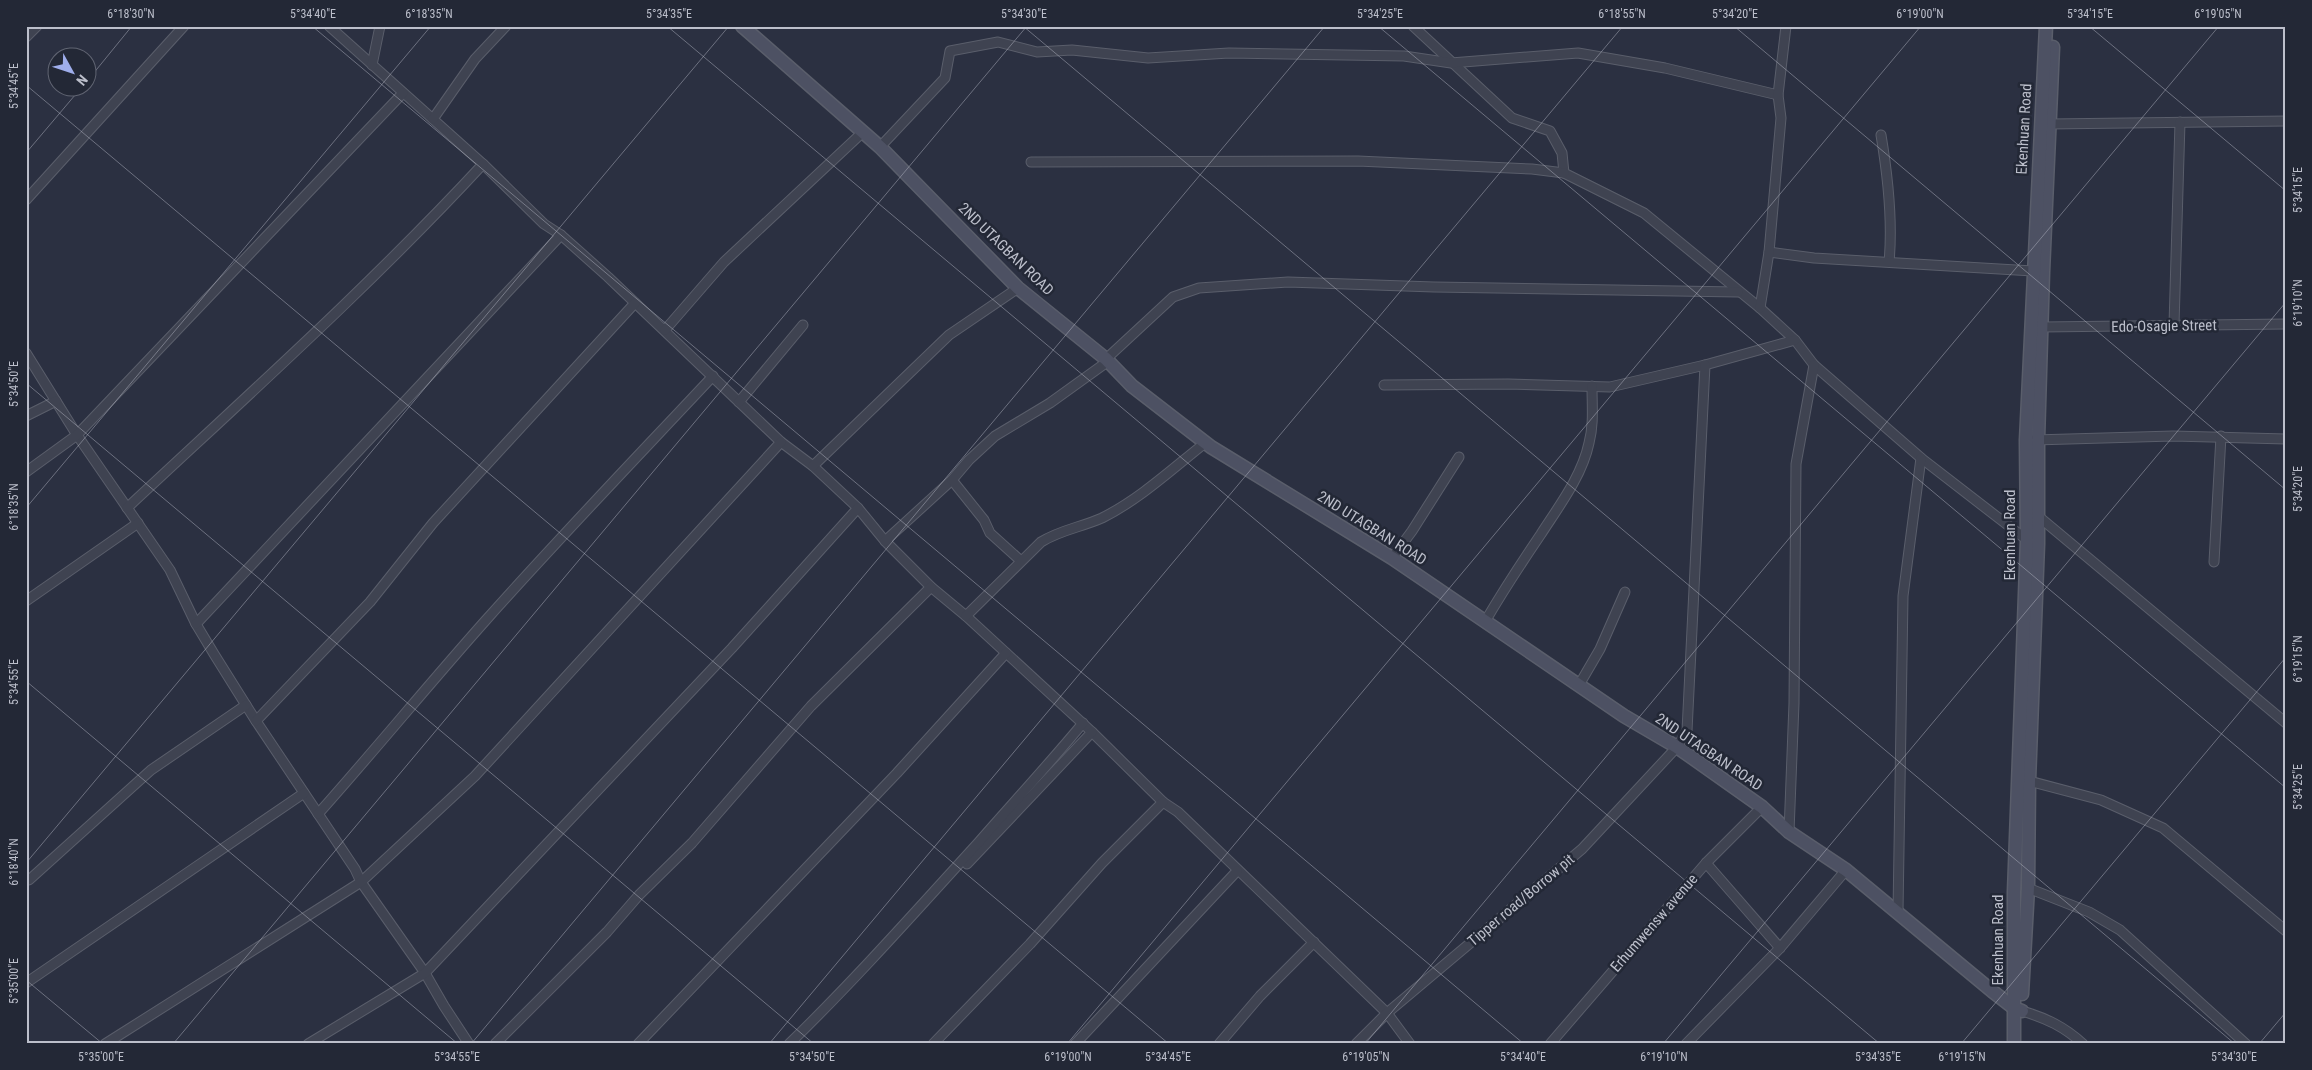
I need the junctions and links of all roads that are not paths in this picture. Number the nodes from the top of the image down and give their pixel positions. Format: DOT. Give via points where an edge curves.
graph roads {
  1 [pos="37,26"];
  2 [pos="184,26"];
  3 [pos="329,26"];
  4 [pos="380,26"];
  5 [pos="506,26"];
  6 [pos="742,26"];
  7 [pos="1413,26"];
  8 [pos="1786,26"];
  9 [pos="2046,26"];
  10 [pos="2055,26"];
  11 [pos="26,37"];
  12 [pos="1451,63"];
  13 [pos="372,65"];
  14 [pos="403,93"];
  15 [pos="1778,95"];
  16 [pos="433,119"];
  17 [pos="2286,121"];
  18 [pos="2180,122"];
  19 [pos="2049,124"];
  20 [pos="863,132"];
  21 [pos="1881,135"];
  22 [pos="880,147"];
  23 [pos="1031,162"];
  24 [pos="483,164"];
  25 [pos="1564,173"];
  26 [pos="26,200"];
  27 [pos="560,235"];
  28 [pos="1769,252"];
  29 [pos="1889,262"];
  30 [pos="2034,271"];
  31 [pos="1018,288"];
  32 [pos="1738,292"];
  33 [pos="635,303"];
  34 [pos="1760,308"];
  35 [pos="2286,324"];
  36 [pos="803,325"];
  37 [pos="2174,325"];
  38 [pos="2042,327"];
  39 [pos="665,330"];
  40 [pos="1794,340"];
  41 [pos="26,353"];
  42 [pos="1107,361"];
  43 [pos="1705,365"];
  44 [pos="1814,365"];
  45 [pos="713,376"];
  46 [pos="1384,385"];
  47 [pos="1592,386"];
  48 [pos="56,401"];
  49 [pos="739,402"];
  50 [pos="26,416"];
  51 [pos="77,435"];
  52 [pos="2222,436"];
  53 [pos="2286,439"];
  54 [pos="2032,440"];
  55 [pos="781,442"];
  56 [pos="1205,443"];
  57 [pos="1459,457"];
  58 [pos="1921,458"];
  59 [pos="813,466"];
  60 [pos="26,472"];
  61 [pos="952,480"];
  62 [pos="127,508"];
  63 [pos="858,508"];
  64 [pos="2038,516"];
  65 [pos="138,523"];
  66 [pos="2027,540"];
  67 [pos="885,541"];
  68 [pos="1392,558"];
  69 [pos="1021,561"];
  70 [pos="2214,562"];
  71 [pos="931,588"];
  72 [pos="1625,592"];
  73 [pos="26,601"];
  74 [pos="966,616"];
  75 [pos="1486,620"];
  76 [pos="196,624"];
  77 [pos="1006,654"];
  78 [pos="1579,685"];
  79 [pos="246,705"];
  80 [pos="256,721"];
  81 [pos="2286,723"];
  82 [pos="1083,724"];
  83 [pos="1092,732"];
  84 [pos="1677,747"];
  85 [pos="2029,781"];
  86 [pos="304,793"];
  87 [pos="1163,802"];
  88 [pos="1762,807"];
  89 [pos="318,814"];
  90 [pos="1789,832"];
  91 [pos="1706,863"];
  92 [pos="1846,870"];
  93 [pos="1237,871"];
  94 [pos="29,880"];
  95 [pos="361,882"];
  96 [pos="2028,888"];
  97 [pos="1898,912"];
  98 [pos="2286,931"];
  99 [pos="1314,942"];
  100 [pos="1780,948"];
  101 [pos="425,973"];
  102 [pos="26,983"];
  103 [pos="2018,1009"];
  104 [pos="1387,1013"];
  105 [pos="105,1044"];
  106 [pos="308,1044"];
  107 [pos="469,1044"];
  108 [pos="495,1044"];
  109 [pos="638,1044"];
  110 [pos="789,1044"];
  111 [pos="796,1044"];
  112 [pos="934,1044"];
  113 [pos="1075,1044"];
  114 [pos="1220,1044"];
  115 [pos="1356,1044"];
  116 [pos="1410,1044"];
  117 [pos="1550,1044"];
  118 [pos="1686,1044"];
  119 [pos="2014,1044"];
  120 [pos="2022,1044"];
  121 [pos="2083,1044"];
  122 [pos="2246,1044"];
  1 -- 11 [label="street"];
  2 -- 26 [label="street"];
  3 -- 13 [label="street"];
  4 -- 13 [label="street"];
  5 -- 16 [label="street" via="474,59"];
  6 -- 20 [label="main road, 2ND UTAGBAN ROAD"];
  7 -- 12 [label="street"];
  8 -- 15 [label="street"];
  9 -- 30 [label="main road, Ekenhuan Road"];
  10 -- 19 [label="main road, Ekenhuan Road"];
  12 -- 15 [label="street" via="1578,53 1665,68"];
  12 -- 22 [label="street" via="1404,56 1229,53 1148,58 1072,50 1037,52 998,42 950,51 944,78"];
  12 -- 25 [label="street" via="1512,118 1550,131 1562,153"];
  13 -- 14 [label="street"];
  14 -- 16 [label="street"];
  14 -- 51 [label="street"];
  15 -- 28 [label="street" via="1781,118"];
  16 -- 24 [label="street"];
  17 -- 18 [label="street"];
  18 -- 19 [label="street"];
  18 -- 37 [label="street"];
  19 -- 38 [label="main road, Ekenhuan Road"];
  20 -- 22 [label="main road, 2ND UTAGBAN ROAD"];
  20 -- 39 [label="street" via="724,262"];
  21 -- 29 [label="street" via="1891,236"];
  22 -- 31 [label="main road, 2ND UTAGBAN ROAD"];
  23 -- 25 [label="street" via="1358,161"];
  24 -- 27 [label="street" via="544,224"];
  24 -- 62 [label="street" via="365,286"];
  25 -- 32 [label="street" via="1644,213"];
  27 -- 33 [label="street"];
  27 -- 76 [label="street"];
  28 -- 29 [label="street"];
  28 -- 34 [label="street"];
  29 -- 30 [label="street"];
  30 -- 54 [label="main road, Ekenhuan Road"];
  31 -- 42 [label="main road, 2ND UTAGBAN ROAD"];
  31 -- 59 [label="street" via="949,335"];
  32 -- 34 [label="street"];
  32 -- 42 [label="street" via="1288,282 1199,288 1173,297"];
  33 -- 39 [label="street"];
  33 -- 80 [label="street" via="433,524 370,602"];
  34 -- 40 [label="street"];
  35 -- 37 [label="street, Edo-Osagie Street"];
  36 -- 49 [label="street"];
  37 -- 38 [label="street, Edo-Osagie Street"];
  38 -- 54 [label="main road, Ekenhuan Road"];
  39 -- 45 [label="street"];
  40 -- 43 [label="street"];
  40 -- 44 [label="street"];
  41 -- 48 [label="street"];
  42 -- 56 [label="main road, 2ND UTAGBAN ROAD" via="1132,386"];
  42 -- 61 [label="street" via="1050,403 995,436"];
  43 -- 47 [label="street" via="1610,387"];
  43 -- 84 [label="street, Tipper road/Borrow pit" via="1687,731"];
  44 -- 58 [label="street"];
  44 -- 90 [label="street" via="1796,464 1794,703"];
  45 -- 49 [label="street"];
  45 -- 89 [label="street" via="488,618"];
  46 -- 47 [label="street"];
  47 -- 75 [label="street" via="1593,420 1581,468 1562,504"];
  48 -- 50 [label="street"];
  48 -- 51 [label="street"];
  49 -- 55 [label="street"];
  51 -- 60 [label="street"];
  51 -- 62 [label="street"];
  52 -- 53 [label="street"];
  52 -- 54 [label="street"];
  52 -- 70 [label="street"];
  54 -- 64 [label="main road, Ekenhuan Road"];
  54 -- 66 [label="main road, Ekenhuan Road"];
  55 -- 59 [label="street"];
  55 -- 95 [label="street" via="475,776"];
  56 -- 68 [label="main road, 2ND UTAGBAN ROAD"];
  56 -- 69 [label="street" via="1140,494 1102,518 1054,534"];
  57 -- 68 [label="street"];
  58 -- 66 [label="street"];
  58 -- 97 [label="street" via="1903,596"];
  59 -- 63 [label="street"];
  61 -- 67 [label="street"];
  61 -- 69 [label="street" via="984,520 990,533"];
  62 -- 65 [label="street"];
  63 -- 67 [label="street"];
  63 -- 101 [label="street" via="732,648"];
  64 -- 81 [label="street"];
  64 -- 85 [label="main road, Ekenhuan Road"];
  65 -- 73 [label="street"];
  65 -- 76 [label="street" via="170,570"];
  66 -- 103 [label="main road, Ekenhuan Road" via="2014,883"];
  67 -- 71 [label="street"];
  68 -- 75 [label="main road, 2ND UTAGBAN ROAD"];
  69 -- 74 [label="street"];
  71 -- 74 [label="street"];
  71 -- 108 [label="street" via="811,706 692,843"];
  72 -- 78 [label="street" via="1600,649"];
  74 -- 77 [label="street"];
  75 -- 78 [label="main road, 2ND UTAGBAN ROAD"];
  76 -- 79 [label="street"];
  77 -- 82 [label="street"];
  77 -- 109 [label="street"];
  78 -- 84 [label="main road, 2ND UTAGBAN ROAD"];
  79 -- 80 [label="street"];
  79 -- 94 [label="street" via="151,770"];
  80 -- 86 [label="street"];
  82 -- 83 [label="street"];
  82 -- 110 [label="street" via="939,887"];
  83 -- 87 [label="street"];
  83 -- 111 [label="street"];
  84 -- 88 [label="main road, 2ND UTAGBAN ROAD"];
  84 -- 104 [label="street, Tipper road/Borrow pit" via="1582,849"];
  85 -- 96 [label="main road, Ekenhuan Road"];
  85 -- 98 [label="street" via="2101,800 2163,828"];
  86 -- 89 [label="street"];
  86 -- 102 [label="street"];
  87 -- 93 [label="street" via="1178,812"];
  87 -- 112 [label="street"];
  88 -- 90 [label="main road, 2ND UTAGBAN ROAD"];
  88 -- 91 [label="street, Erhumwensw avenue"];
  89 -- 95 [label="street"];
  90 -- 92 [label="main road, 2ND UTAGBAN ROAD"];
  91 -- 100 [label="street"];
  91 -- 117 [label="street, Erhumwensw avenue"];
  92 -- 97 [label="main road, 2ND UTAGBAN ROAD"];
  92 -- 100 [label="street"];
  93 -- 99 [label="street"];
  93 -- 113 [label="street"];
  95 -- 101 [label="street"];
  95 -- 105 [label="street"];
  96 -- 103 [label="main road, Ekenhuan Road"];
  96 -- 122 [label="street" via="2089,912 2120,930"];
  97 -- 103 [label="main road, 2ND UTAGBAN ROAD"];
  99 -- 104 [label="street"];
  99 -- 114 [label="street" via="1260,996"];
  100 -- 118 [label="street"];
  101 -- 106 [label="street"];
  101 -- 107 [label="street"];
  103 -- 119 [label="main road, Ekenhuan Road"];
  103 -- 120 [label="main road, Ekenhuan Road"];
  103 -- 121 [label="street" via="2068,1029"];
  104 -- 115 [label="street, Tipper road/Borrow pit"];
  104 -- 116 [label="street"];
}
